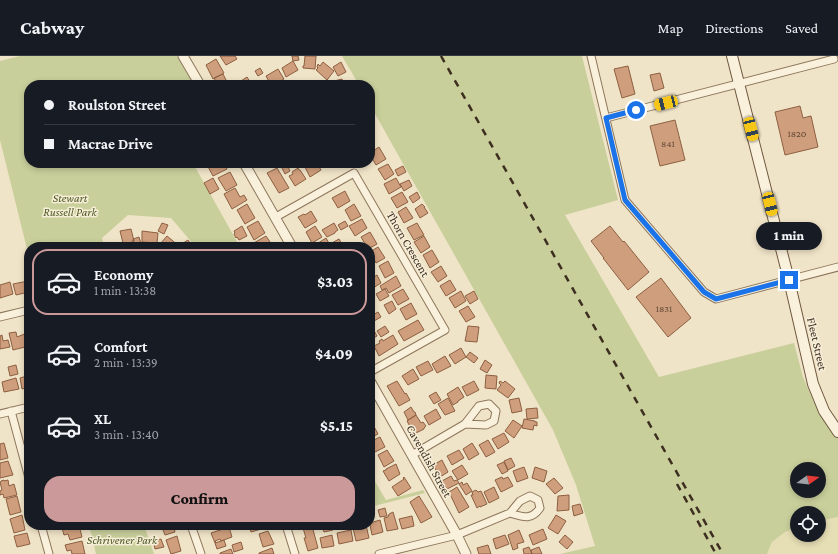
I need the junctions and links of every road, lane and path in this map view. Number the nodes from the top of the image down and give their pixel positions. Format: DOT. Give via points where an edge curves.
graph roads {
  1 [pos="183,56"];
  2 [pos="591,56"];
  3 [pos="732,56"];
  4 [pos="834,59"];
  5 [pos="197,80"];
  6 [pos="739,84"];
  7 [pos="606,118"];
  8 [pos="247,168"];
  9 [pos="276,217"];
  10 [pos="289,242"];
  11 [pos="838,268"];
  12 [pos="789,280"];
  13 [pos="24,311"];
  14 [pos="0,316"];
  15 [pos="375,369"];
  16 [pos="375,390"];
  17 [pos="24,407"];
  18 [pos="11,411"];
  19 [pos="0,414"];
  20 [pos="465,424"];
  21 [pos="838,432"];
  22 [pos="412,455"];
  23 [pos="24,459"];
  24 [pos="510,514"];
  25 [pos="42,530"];
  26 [pos="193,530"];
  27 [pos="288,530"];
  28 [pos="457,535"];
  29 [pos="49,554"];
  30 [pos="201,554"];
  31 [pos="295,554"];
  32 [pos="379,554"];
  33 [pos="466,554"];
  1 -- 5 [label="street"];
  2 -- 7 [label="street"];
  3 -- 6 [label="main road, Fleet Street"];
  4 -- 6 [label="street"];
  6 -- 7 [label="street"];
  6 -- 12 [label="main road, Fleet Street"];
  7 -- 12 [label="street" via="625,200 704,292 716,299"];
  8 -- 9 [label="street"];
  9 -- 10 [label="street"];
  9 -- 15 [label="street, Thorn Crescent" via="354,173 445,330"];
  11 -- 12 [label="street"];
  12 -- 21 [label="main road, Fleet Street" via="813,384 824,411"];
  13 -- 14 [label="street"];
  16 -- 22 [label="street, Cavendish Street"];
  17 -- 18 [label="street"];
  18 -- 19 [label="street"];
  18 -- 23 [label="street"];
  20 -- 22 [label="street"];
  22 -- 28 [label="street, Cavendish Street"];
  24 -- 28 [label="street"];
  25 -- 29 [label="street"];
  26 -- 30 [label="street"];
  27 -- 31 [label="street"];
  28 -- 32 [label="street"];
  28 -- 33 [label="street, Cavendish Street"];
}
